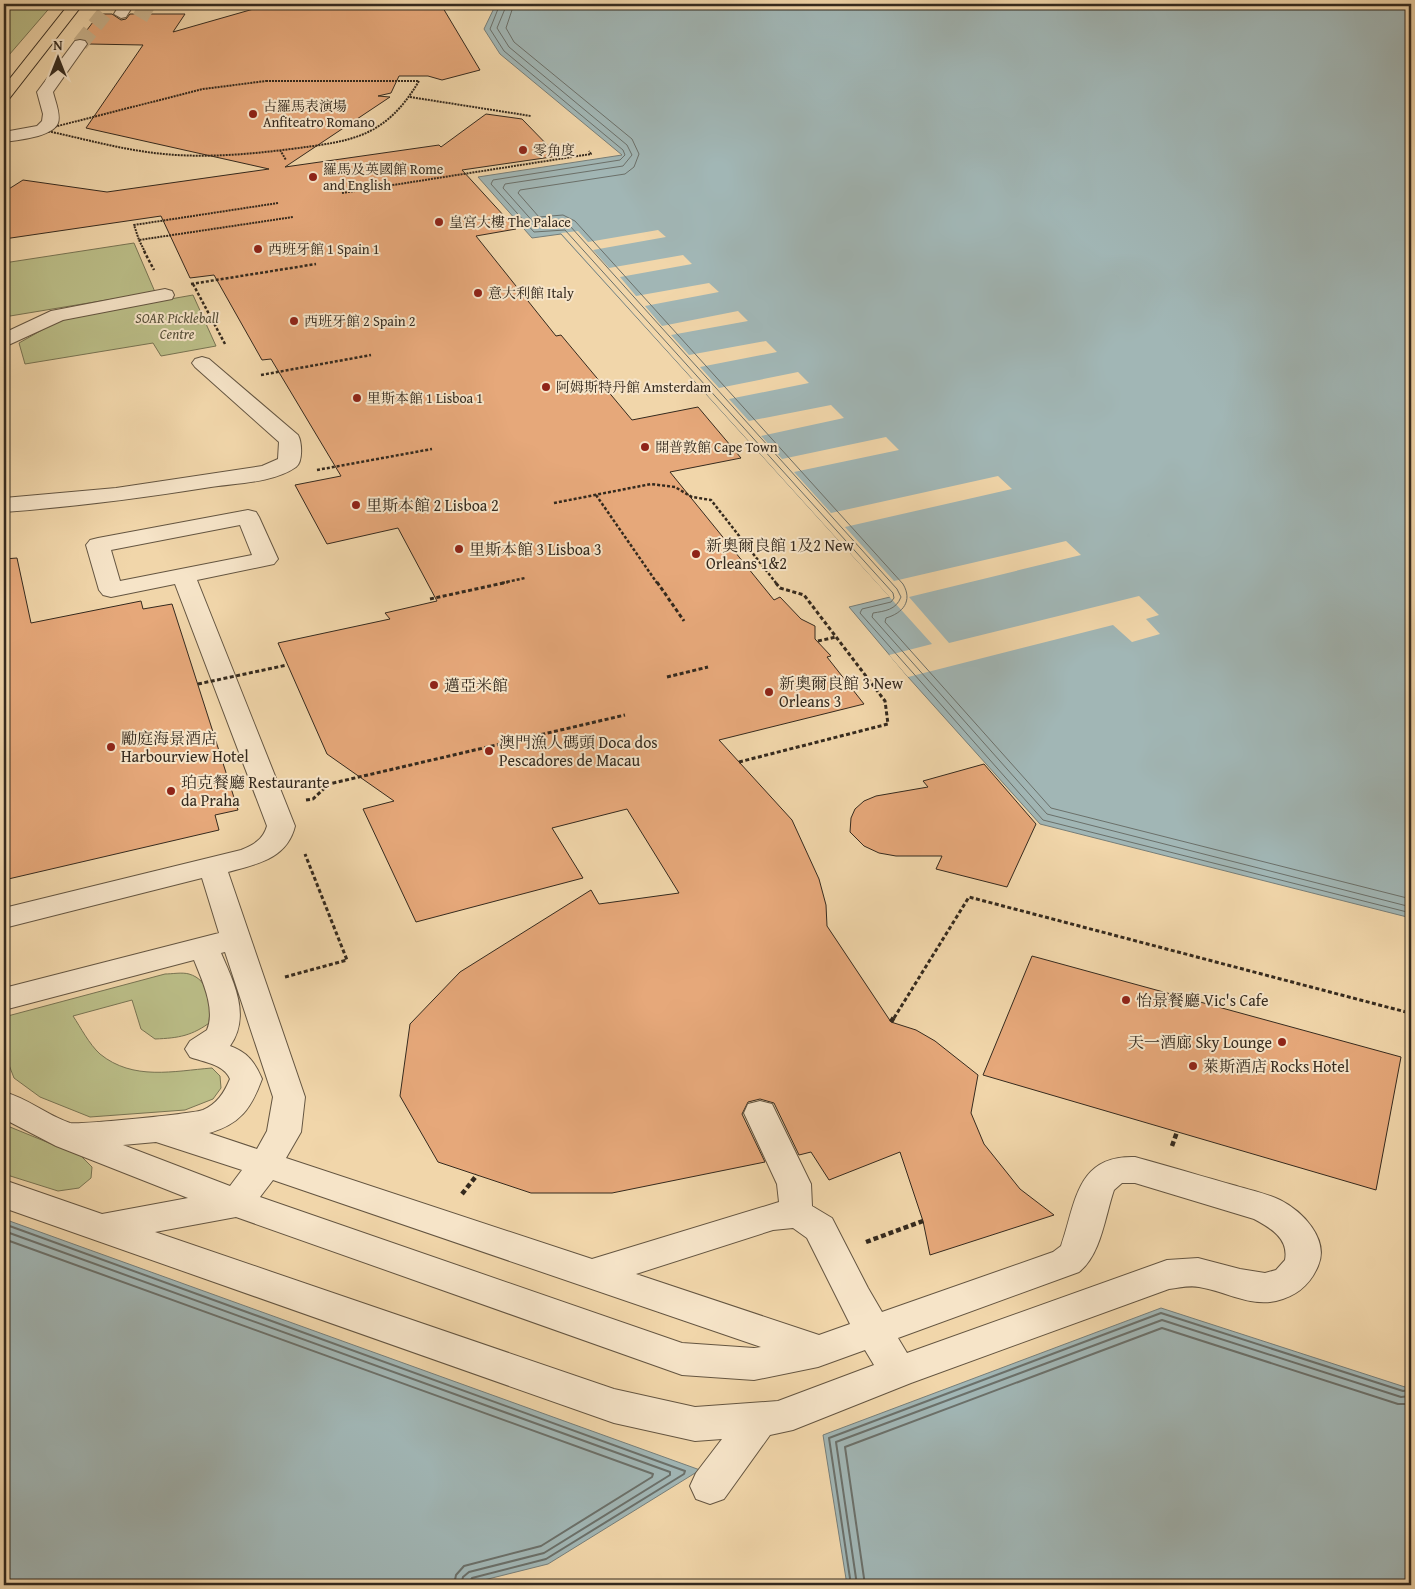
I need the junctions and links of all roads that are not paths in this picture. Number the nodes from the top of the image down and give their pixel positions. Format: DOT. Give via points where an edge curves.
graph roads {
  1 [pos="59,4"];
  2 [pos="76,4"];
  3 [pos="80,44"];
  4 [pos="4,78"];
  5 [pos="4,96"];
  6 [pos="62,98"];
  7 [pos="51,114"];
  8 [pos="4,137"];
  9 [pos="164,292"];
  10 [pos="4,341"];
  11 [pos="202,363"];
  12 [pos="195,483"];
  13 [pos="4,504"];
  14 [pos="208,525"];
  15 [pos="183,575"];
  16 [pos="212,866"];
  17 [pos="4,918"];
  18 [pos="234,939"];
  19 [pos="204,947"];
  20 [pos="4,999"];
  21 [pos="4,1104"];
  22 [pos="760,1113"];
  23 [pos="156,1129"];
  24 [pos="68,1137"];
  25 [pos="265,1165"];
  26 [pos="4,1194"];
  27 [pos="237,1203"];
  28 [pos="794,1214"];
  29 [pos="100,1228"];
  30 [pos="593,1273"];
  31 [pos="875,1332"];
  32 [pos="818,1351"];
  33 [pos="898,1372"];
  34 [pos="760,1419"];
  35 [pos="710,1486"];
  1 -- 4 [label="main road" via="20,52"];
  2 -- 5 [label="main road"];
  3 -- 7 [label="lane" via="45,92"];
  6 -- 7 [label="lane"];
  7 -- 8 [label="lane" via="50,123 42,130"];
  9 -- 10 [label="lane" via="58,315"];
  11 -- 12 [label="lane" via="290,440 289,462 267,472"];
  12 -- 13 [label="lane" via="116,496"];
  12 -- 14 [label="lane" via="204,500"];
  14 -- 15 [label="lane" via="248,517 266,559"];
  14 -- 15 [label="lane" via="98,546 111,590"];
  15 -- 16 [label="lane" via="281,826 280,836 262,852"];
  16 -- 17 [label="lane"];
  16 -- 18 [label="lane"];
  18 -- 19 [label="lane"];
  18 -- 25 [label="lane" via="289,1097 284,1132"];
  19 -- 20 [label="lane"];
  19 -- 23 [label="lane" via="226,1014 221,1035 215,1042 201,1048 239,1063 246,1079 243,1089 225,1113 212,1121 196,1126"];
  21 -- 24 [label="lane"];
  22 -- 28 [label="lane" via="794,1184"];
  23 -- 24 [label="lane"];
  23 -- 25 [label="lane"];
  24 -- 27 [label="lane"];
  25 -- 27 [label="lane"];
  25 -- 30 [label="lane"];
  26 -- 29 [label="lane"];
  27 -- 29 [label="lane"];
  27 -- 32 [label="lane" via="682,1359 754,1364"];
  28 -- 30 [label="lane" via="773,1216"];
  28 -- 31 [label="lane" via="812,1220 820,1228 855,1300"];
  29 -- 34 [label="lane" via="614,1406 695,1424"];
  30 -- 32 [label="lane"];
  31 -- 32 [label="lane"];
  31 -- 33 [label="lane"];
  31 -- 33 [label="lane" via="1066,1262 1079,1245 1098,1185 1112,1172 1123,1169 1264,1208 1280,1216 1301,1239 1304,1253 1301,1266 1293,1277 1280,1285 1263,1288 1244,1286 1184,1271"];
  33 -- 34 [label="lane" via="779,1418"];
  34 -- 35 [label="lane"];
}
